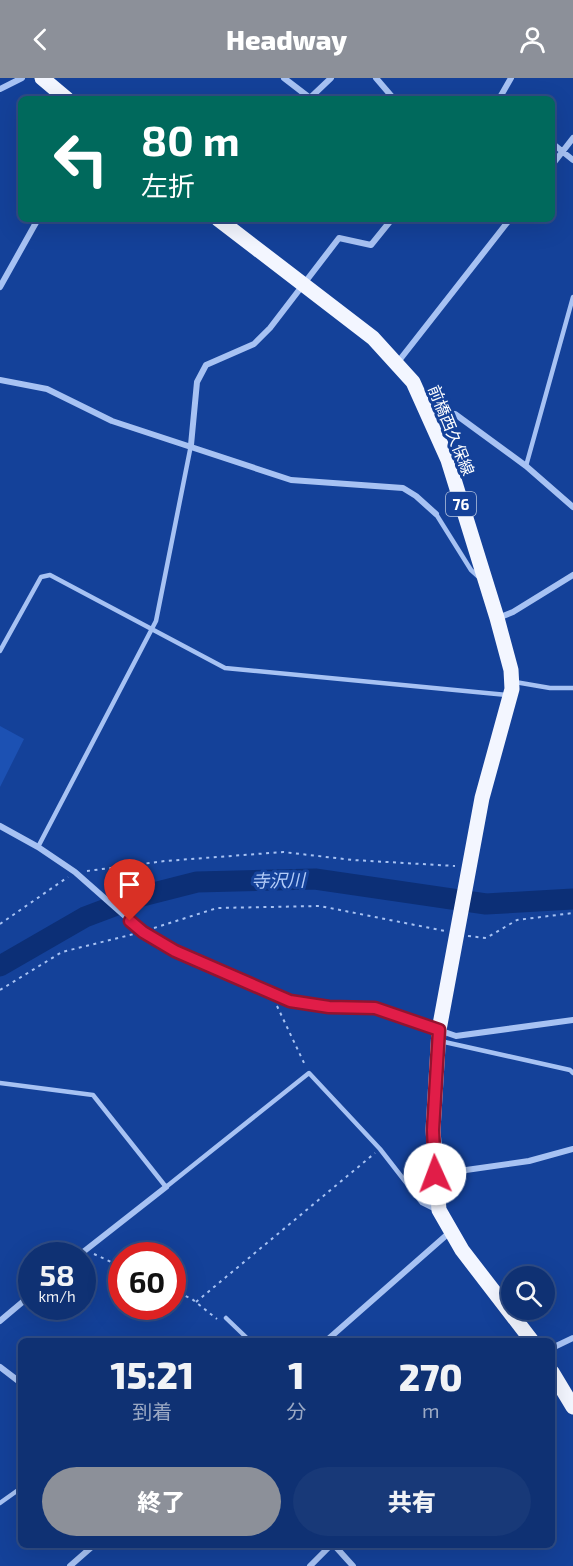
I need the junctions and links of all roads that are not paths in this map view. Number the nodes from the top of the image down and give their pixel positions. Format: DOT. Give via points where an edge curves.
graph roads {
  1 [pos="22,78"];
  2 [pos="42,78"];
  3 [pos="284,78"];
  4 [pos="332,78"];
  5 [pos="376,78"];
  6 [pos="511,78"];
  7 [pos="0,89"];
  8 [pos="63,96"];
  9 [pos="307,96"];
  10 [pos="312,96"];
  11 [pos="391,96"];
  12 [pos="501,96"];
  13 [pos="573,138"];
  14 [pos="555,146"];
  15 [pos="562,152"];
  16 [pos="573,160"];
  17 [pos="555,161"];
  18 [pos="36,222"];
  19 [pos="222,222"];
  20 [pos="390,222"];
  21 [pos="508,222"];
  22 [pos="304,284"];
  23 [pos="0,287"];
  24 [pos="573,297"];
  25 [pos="398,362"];
  26 [pos="0,380"];
  27 [pos="430,420"];
  28 [pos="191,445"];
  29 [pos="526,466"];
  30 [pos="573,507"];
  31 [pos="436,514"];
  32 [pos="573,575"];
  33 [pos="486,582"];
  34 [pos="497,618"];
  35 [pos="152,631"];
  36 [pos="0,651"];
  37 [pos="573,688"];
  38 [pos="512,689"];
  39 [pos="0,826"];
  40 [pos="38,847"];
  41 [pos="573,1020"];
  42 [pos="438,1035"];
  43 [pos="573,1073"];
  44 [pos="0,1083"];
  45 [pos="573,1149"];
  46 [pos="435,1174"];
  47 [pos="166,1187"];
  48 [pos="439,1210"];
  49 [pos="450,1232"];
  50 [pos="95,1242"];
  51 [pos="18,1306"];
  52 [pos="226,1318"];
  53 [pos="0,1321"];
  54 [pos="247,1338"];
  55 [pos="329,1338"];
  56 [pos="530,1338"];
  57 [pos="573,1338"];
  58 [pos="555,1347"];
  59 [pos="0,1367"];
  60 [pos="555,1377"];
  61 [pos="18,1381"];
  62 [pos="573,1407"];
  63 [pos="18,1490"];
  64 [pos="0,1503"];
  65 [pos="91,1548"];
  66 [pos="329,1548"];
  67 [pos="335,1548"];
  68 [pos="70,1566"];
  69 [pos="310,1566"];
  70 [pos="353,1566"];
  1 -- 7 [label="street"];
  2 -- 8 [label="main road"];
  3 -- 9 [label="street"];
  4 -- 10 [label="street"];
  5 -- 11 [label="street"];
  6 -- 12 [label="street"];
  13 -- 15 [label="street"];
  14 -- 15 [label="street"];
  15 -- 16 [label="street"];
  15 -- 17 [label="street"];
  18 -- 23 [label="street"];
  19 -- 22 [label="main road, 前橋西久保線 / 76"];
  20 -- 22 [label="street" via="371,245 339,238"];
  21 -- 25 [label="street"];
  22 -- 25 [label="main road, 前橋西久保線 / 76" via="374,338"];
  22 -- 28 [label="street" via="254,344 206,365 197,382"];
  24 -- 29 [label="lane"];
  25 -- 27 [label="main road, 前橋西久保線 / 76" via="413,381"];
  26 -- 28 [label="street" via="47,389 112,421"];
  27 -- 29 [label="street" via="442,413 454,414"];
  27 -- 33 [label="main road, 前橋西久保線 / 76" via="448,460"];
  28 -- 31 [label="street" via="291,480 403,488"];
  28 -- 35 [label="lane"];
  29 -- 30 [label="street"];
  31 -- 33 [label="lane" via="471,570"];
  32 -- 34 [label="street"];
  33 -- 34 [label="main road, 前橋西久保線 / 76"];
  34 -- 38 [label="main road, 前橋西久保線 / 76"];
  35 -- 36 [label="lane" via="44,575"];
  35 -- 38 [label="lane" via="225,668"];
  35 -- 40 [label="lane"];
  37 -- 38 [label="lane"];
  38 -- 42 [label="main road, 前橋西久保線 / 76" via="482,798"];
  39 -- 40 [label="street"];
  40 -- 42 [label="street" via="75,872 143,932 175,951 276,996 305,1005 375,1008"];
  41 -- 42 [label="street"];
  42 -- 43 [label="lane"];
  42 -- 46 [label="main road, 76"];
  44 -- 47 [label="lane" via="93,1095"];
  45 -- 46 [label="street" via="529,1161"];
  46 -- 48 [label="main road, 76"];
  47 -- 48 [label="lane" via="309,1073 380,1149 422,1203"];
  47 -- 50 [label="street"];
  48 -- 49 [label="main road, 76"];
  49 -- 55 [label="street"];
  49 -- 56 [label="main road, 76"];
  51 -- 53 [label="street"];
  52 -- 54 [label="lane"];
  57 -- 58 [label="street"];
  59 -- 61 [label="street"];
  60 -- 62 [label="main road"];
  63 -- 64 [label="lane"];
  65 -- 68 [label="street"];
  66 -- 69 [label="street"];
  67 -- 70 [label="street"];
}
